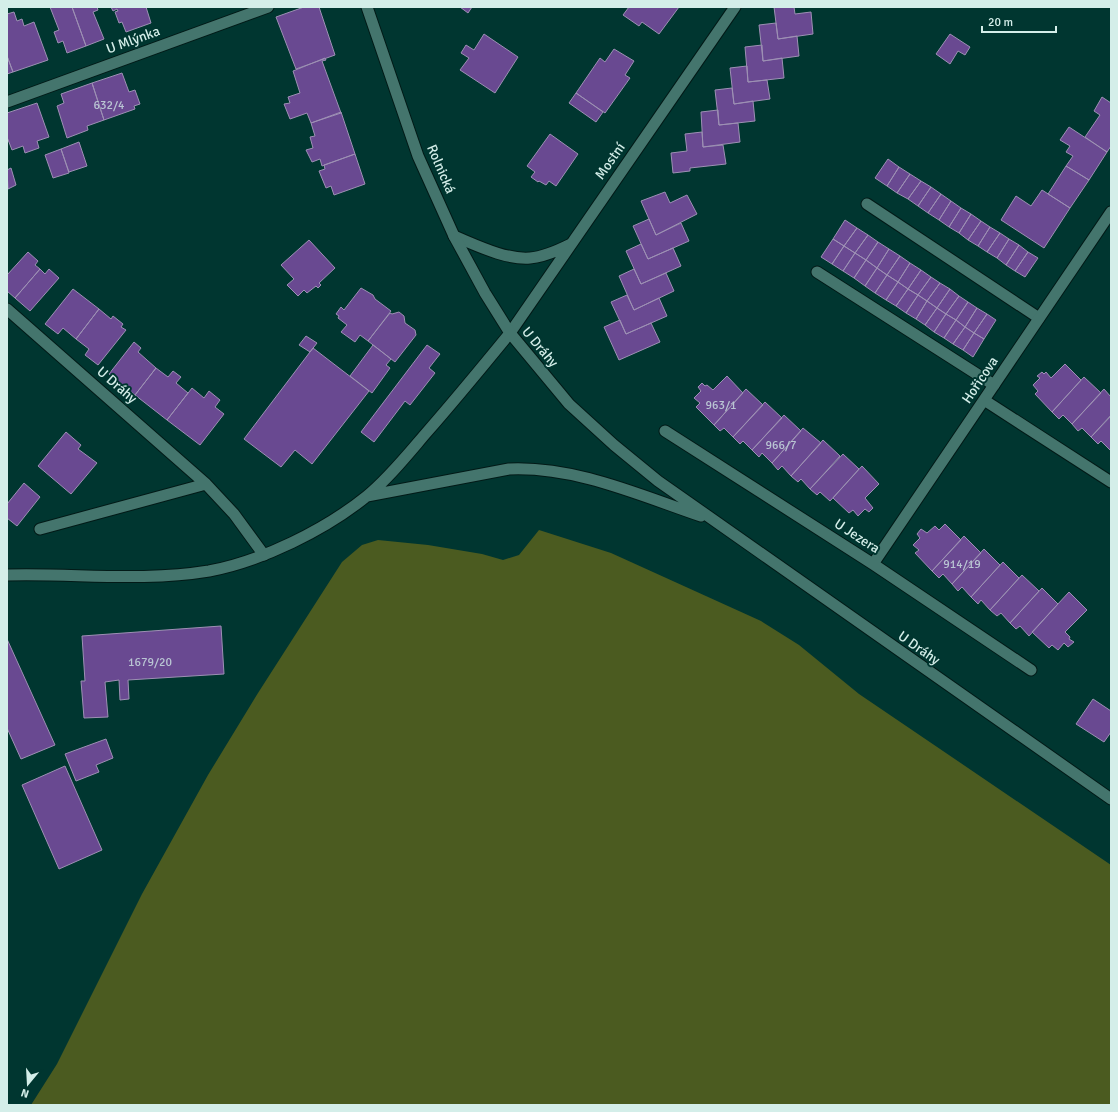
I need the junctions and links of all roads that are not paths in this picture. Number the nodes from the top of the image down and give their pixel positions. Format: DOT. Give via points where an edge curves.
graph roads {
  1 [pos="268,7"];
  2 [pos="366,7"];
  3 [pos="735,7"];
  4 [pos="7,102"];
  5 [pos="867,204"];
  6 [pos="1111,212"];
  7 [pos="454,236"];
  8 [pos="572,244"];
  9 [pos="817,272"];
  10 [pos="7,309"];
  11 [pos="1039,318"];
  12 [pos="510,333"];
  13 [pos="994,385"];
  14 [pos="984,400"];
  15 [pos="665,430"];
  16 [pos="1111,482"];
  17 [pos="206,484"];
  18 [pos="367,496"];
  19 [pos="711,519"];
  20 [pos="40,529"];
  21 [pos="264,555"];
  22 [pos="873,564"];
  23 [pos="7,575"];
  24 [pos="1031,670"];
  25 [pos="1111,799"];
  1 -- 4 [label="street, U Mlýnka"];
  2 -- 7 [label="street, Rolnická" via="418,156"];
  3 -- 8 [label="street, Mostní"];
  5 -- 11 [label="street"];
  6 -- 11 [label="street, Hořicova"];
  7 -- 8 [label="street" via="518,258 531,258"];
  7 -- 12 [label="street, Rolnická"];
  8 -- 12 [label="street, Mostní"];
  9 -- 13 [label="street"];
  10 -- 17 [label="street, U Dráhy"];
  11 -- 13 [label="street, Hořicova"];
  12 -- 18 [label="street, U Dráhy" via="406,456"];
  12 -- 19 [label="street, U Dráhy" via="569,404 658,481"];
  13 -- 14 [label="street, Hořicova"];
  14 -- 16 [label="street"];
  14 -- 22 [label="street, Hořicova"];
  15 -- 22 [label="street, U Jezera"];
  17 -- 20 [label="street"];
  17 -- 21 [label="street, U Dráhy" via="234,514"];
  18 -- 19 [label="street, U Dráhy" via="509,469 554,471"];
  18 -- 21 [label="street, U Dráhy" via="302,538"];
  19 -- 25 [label="street, U Dráhy"];
  21 -- 23 [label="street, U Dráhy" via="210,570 152,576"];
  22 -- 24 [label="street, U Jezera"];
}
